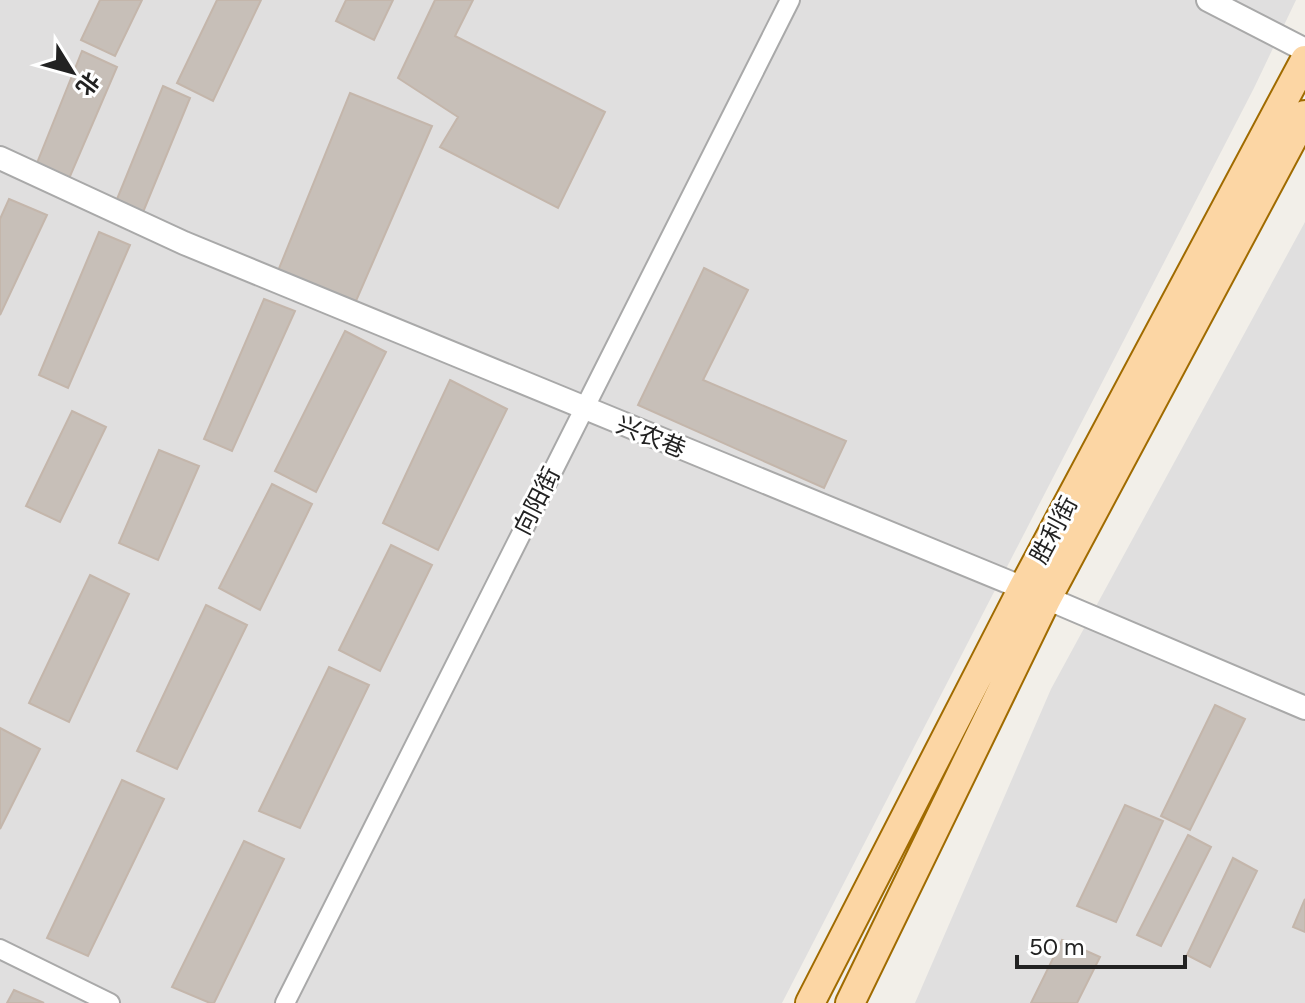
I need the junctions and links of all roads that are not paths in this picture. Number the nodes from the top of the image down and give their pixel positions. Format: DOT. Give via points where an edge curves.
graph roads {
  1 [pos="790,0"];
  2 [pos="1208,0"];
  3 [pos="1305,50"];
  4 [pos="1305,60"];
  5 [pos="1305,115"];
  6 [pos="0,158"];
  7 [pos="584,410"];
  8 [pos="1034,594"];
  9 [pos="1305,708"];
  10 [pos="0,949"];
  11 [pos="110,1003"];
  12 [pos="285,1003"];
  13 [pos="810,1003"];
  14 [pos="850,1003"];
  1 -- 7 [label="street, 向阳街"];
  2 -- 3 [label="street"];
  4 -- 8 [label="main road, 胜利街"];
  5 -- 8 [label="main road, 胜利街"];
  6 -- 7 [label="street, 兴农巷" via="184,243"];
  7 -- 8 [label="street, 兴农巷"];
  7 -- 12 [label="street, 向阳街"];
  8 -- 9 [label="street, 兴农巷"];
  8 -- 13 [label="main road, 胜利街"];
  8 -- 14 [label="main road, 胜利街"];
  10 -- 11 [label="street"];
}
